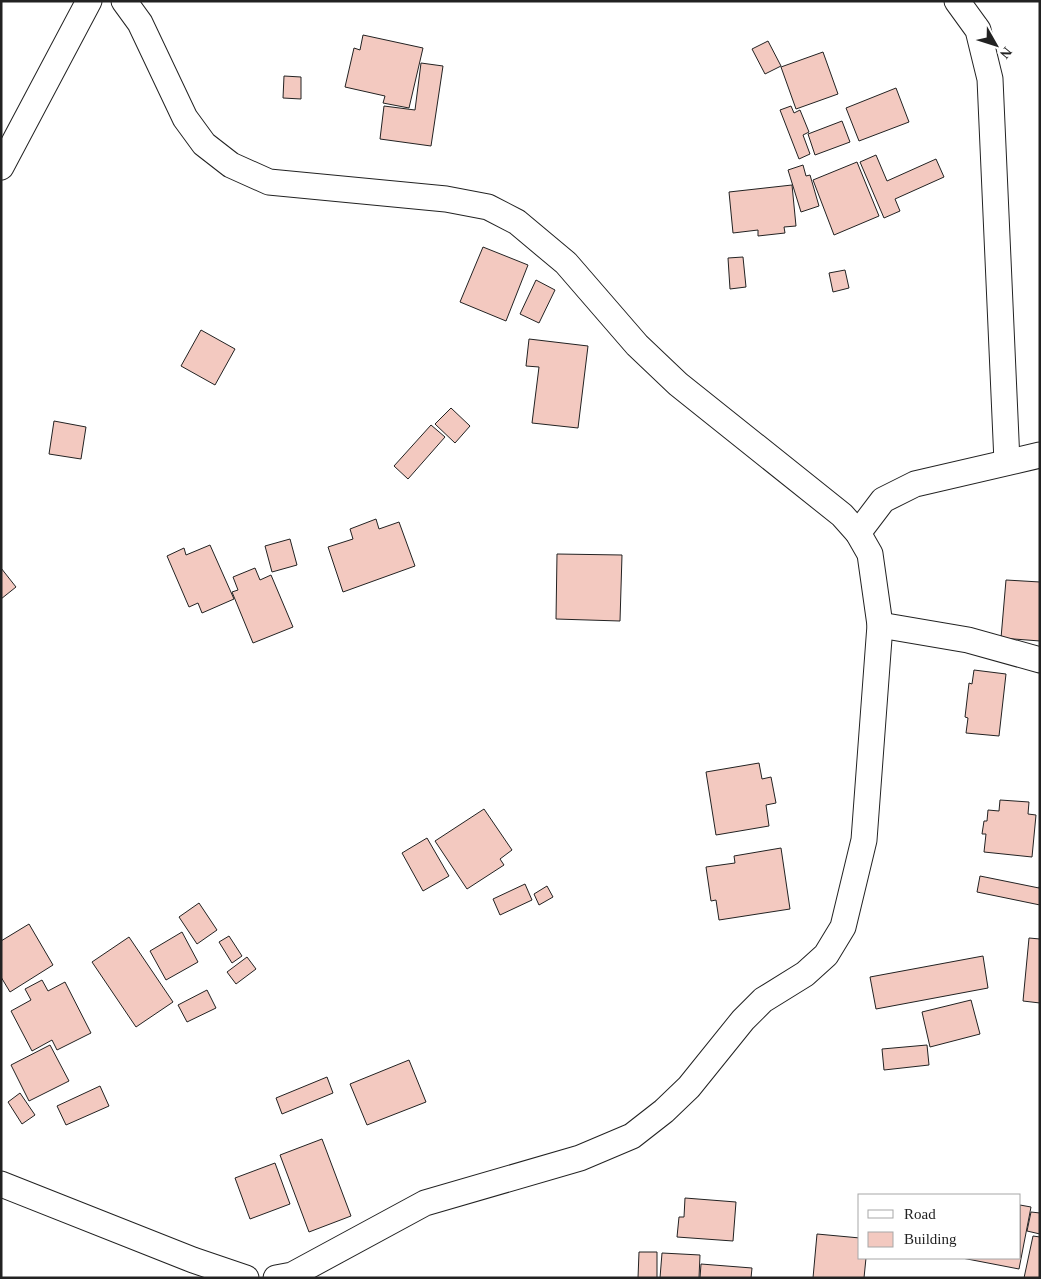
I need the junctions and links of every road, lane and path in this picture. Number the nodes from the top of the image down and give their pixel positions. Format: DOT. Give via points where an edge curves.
graph roads {
  1 [pos="89,1"];
  2 [pos="124,1"];
  3 [pos="958,1"];
  4 [pos="1,167"];
  5 [pos="1040,455"];
  6 [pos="1007,462"];
  7 [pos="858,533"];
  8 [pos="880,625"];
  9 [pos="1040,660"];
  10 [pos="1,1184"];
  11 [pos="246,1278"];
  12 [pos="276,1278"];
  1 -- 4 [label="street"];
  2 -- 7 [label="street" via="140,23 185,118 204,144 231,165 269,182 446,199 488,207 517,222 566,263 637,345 678,384 842,515"];
  3 -- 6 [label="street" via="978,30 990,80"];
  5 -- 6 [label="street"];
  6 -- 7 [label="street" via="915,484 883,500"];
  7 -- 8 [label="street" via="870,554"];
  8 -- 9 [label="street" via="968,640"];
  8 -- 12 [label="street" via="864,840 843,927 826,955 805,974 763,1000 689,1087 632,1136 580,1158 425,1203 292,1275"];
  10 -- 11 [label="street"];
}
